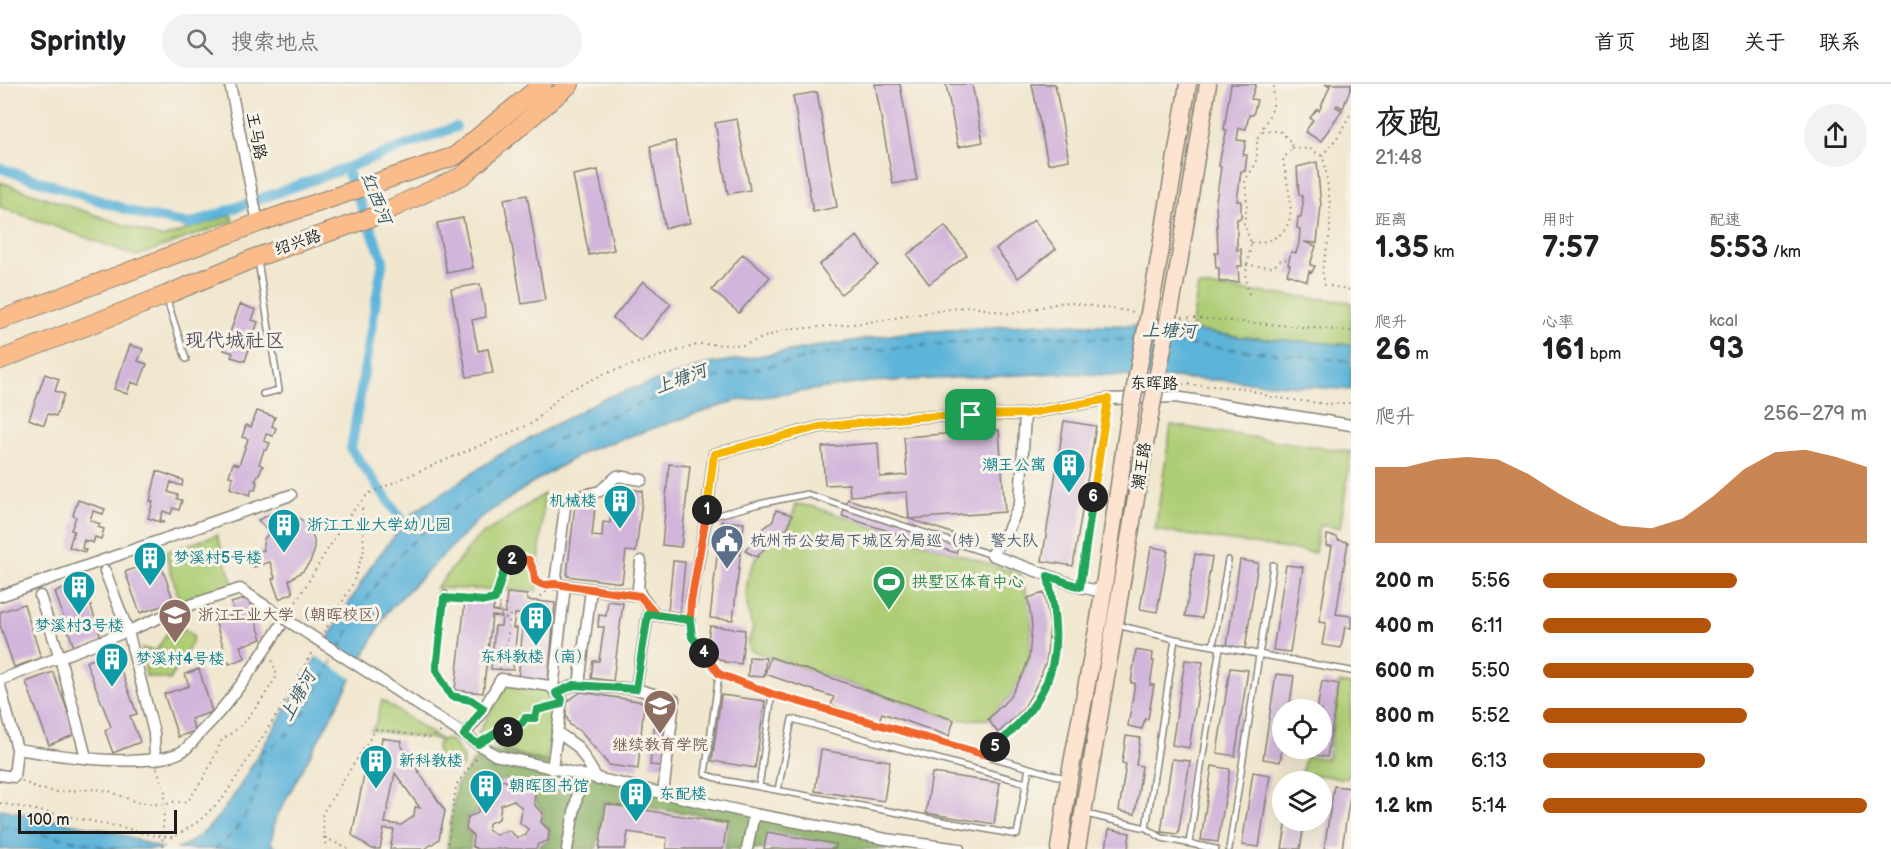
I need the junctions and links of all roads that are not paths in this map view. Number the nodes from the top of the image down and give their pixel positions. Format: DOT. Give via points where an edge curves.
graph roads {
  1 [pos="230,84"];
  2 [pos="543,84"];
  3 [pos="570,84"];
  4 [pos="1188,84"];
  5 [pos="1208,84"];
  6 [pos="256,216"];
  7 [pos="257,257"];
  8 [pos="166,295"];
  9 [pos="0,320"];
  10 [pos="186,359"];
  11 [pos="0,360"];
  12 [pos="263,394"];
  13 [pos="1108,399"];
  14 [pos="1025,414"];
  15 [pos="1351,425"];
  16 [pos="642,480"];
  17 [pos="291,495"];
  18 [pos="706,518"];
  19 [pos="992,555"];
  20 [pos="1228,560"];
  21 [pos="641,561"];
  22 [pos="1273,565"];
  23 [pos="105,571"];
  24 [pos="1048,576"];
  25 [pos="560,585"];
  26 [pos="1080,587"];
  27 [pos="591,589"];
  28 [pos="1103,589"];
  29 [pos="0,596"];
  30 [pos="40,596"];
  31 [pos="444,596"];
  32 [pos="640,596"];
  33 [pos="691,602"];
  34 [pos="656,615"];
  35 [pos="285,619"];
  36 [pos="690,620"];
  37 [pos="1115,625"];
  38 [pos="128,631"];
  39 [pos="1175,639"];
  40 [pos="1216,647"];
  41 [pos="1258,654"];
  42 [pos="60,658"];
  43 [pos="1351,671"];
  44 [pos="719,674"];
  45 [pos="0,680"];
  46 [pos="579,685"];
  47 [pos="0,686"];
  48 [pos="636,689"];
  49 [pos="555,691"];
  50 [pos="772,694"];
  51 [pos="483,708"];
  52 [pos="558,732"];
  53 [pos="464,735"];
  54 [pos="17,749"];
  55 [pos="986,755"];
  56 [pos="86,757"];
  57 [pos="155,760"];
  58 [pos="1029,768"];
  59 [pos="552,769"];
  60 [pos="0,775"];
  61 [pos="581,776"];
  62 [pos="1069,779"];
  63 [pos="598,780"];
  64 [pos="1026,783"];
  65 [pos="759,787"];
  66 [pos="778,790"];
  67 [pos="663,794"];
  68 [pos="1082,813"];
  69 [pos="754,814"];
  70 [pos="1146,828"];
  71 [pos="1189,843"];
  72 [pos="886,844"];
  73 [pos="567,849"];
  74 [pos="747,849"];
  75 [pos="959,849"];
  76 [pos="1059,849"];
  77 [pos="1077,849"];
  78 [pos="1216,849"];
  79 [pos="1229,849"];
  1 -- 6 [label="street, 王马路"];
  2 -- 6 [label="main road, 绍兴路" via="455,156"];
  3 -- 7 [label="main road, 绍兴路" via="462,176 367,219"];
  4 -- 28 [label="main road, 潮王路, bridge"];
  5 -- 37 [label="main road, 潮王路, bridge"];
  6 -- 9 [label="main road, 绍兴路"];
  7 -- 8 [label="main road, 绍兴路"];
  7 -- 12 [label="lane" via="279,390"];
  8 -- 10 [label="lane"];
  8 -- 11 [label="main road, 绍兴路"];
  13 -- 14 [label="street, 东晖路"];
  13 -- 15 [label="street, 东晖路" via="1175,397"];
  13 -- 26 [label="lane"];
  14 -- 18 [label="street, 东晖路" via="917,417 819,427 714,454"];
  14 -- 19 [label="street" via="1020,503"];
  16 -- 25 [label="street" via="617,476 600,491 566,500"];
  17 -- 29 [label="street"];
  18 -- 19 [label="lane" via="807,494"];
  18 -- 33 [label="street, 东晖路"];
  19 -- 24 [label="street"];
  20 -- 40 [label="lane"];
  21 -- 32 [label="street"];
  22 -- 41 [label="lane"];
  23 -- 38 [label="street"];
  24 -- 26 [label="street"];
  24 -- 55 [label="lane" via="1056,624 1053,665 1030,712"];
  25 -- 27 [label="street"];
  25 -- 49 [label="street"];
  26 -- 28 [label="street"];
  27 -- 32 [label="street"];
  27 -- 46 [label="street"];
  28 -- 62 [label="main road, 潮王路"];
  30 -- 42 [label="street"];
  31 -- 51 [label="lane" via="436,670 451,696 471,700"];
  32 -- 34 [label="street"];
  33 -- 36 [label="lane"];
  34 -- 36 [label="street"];
  34 -- 48 [label="street" via="648,614"];
  35 -- 38 [label="street" via="240,589"];
  35 -- 53 [label="street, bridge"];
  35 -- 57 [label="street" via="241,687 211,722 182,752"];
  36 -- 44 [label="lane" via="692,637"];
  37 -- 39 [label="lane"];
  37 -- 68 [label="main road, 潮王路"];
  38 -- 42 [label="street"];
  38 -- 57 [label="street" via="154,733"];
  39 -- 40 [label="lane"];
  39 -- 70 [label="lane"];
  40 -- 41 [label="lane"];
  40 -- 71 [label="lane"];
  41 -- 43 [label="lane"];
  41 -- 79 [label="lane"];
  42 -- 45 [label="street"];
  42 -- 56 [label="street"];
  44 -- 50 [label="lane"];
  44 -- 65 [label="lane" via="705,774"];
  46 -- 48 [label="street"];
  46 -- 49 [label="street"];
  47 -- 54 [label="street"];
  48 -- 67 [label="street" via="674,700"];
  49 -- 51 [label="street" via="550,686 501,679"];
  49 -- 52 [label="street" via="562,699"];
  50 -- 55 [label="lane"];
  50 -- 65 [label="lane"];
  51 -- 53 [label="street"];
  52 -- 59 [label="street"];
  52 -- 63 [label="street" via="578,747"];
  53 -- 59 [label="street" via="495,755"];
  54 -- 56 [label="street"];
  54 -- 60 [label="street" via="14,777"];
  55 -- 58 [label="lane"];
  56 -- 57 [label="street"];
  58 -- 62 [label="lane"];
  58 -- 64 [label="lane"];
  59 -- 61 [label="street"];
  61 -- 63 [label="street"];
  61 -- 73 [label="street"];
  62 -- 76 [label="main road, 潮王路"];
  63 -- 67 [label="street"];
  64 -- 66 [label="lane" via="1017,835"];
  64 -- 66 [label="lane" via="792,718"];
  65 -- 66 [label="lane"];
  67 -- 69 [label="street"];
  68 -- 70 [label="lane"];
  68 -- 77 [label="main road, 潮王路"];
  69 -- 72 [label="street"];
  69 -- 74 [label="street"];
  70 -- 71 [label="lane" via="1162,838"];
  71 -- 78 [label="lane"];
  72 -- 75 [label="street"];
}
